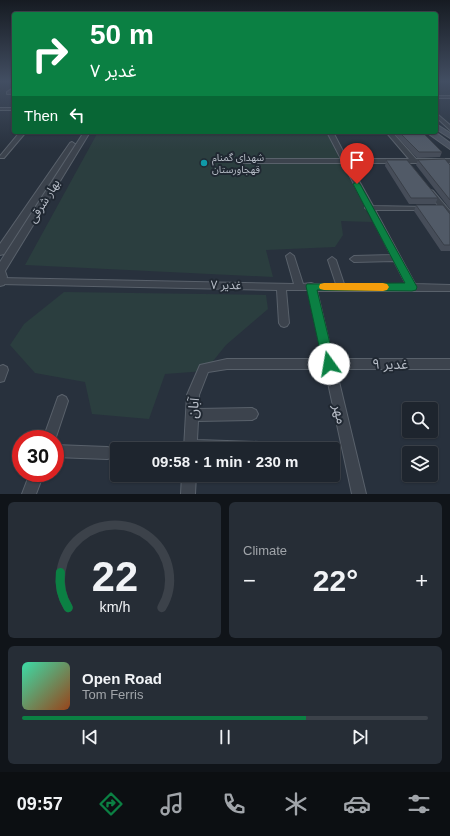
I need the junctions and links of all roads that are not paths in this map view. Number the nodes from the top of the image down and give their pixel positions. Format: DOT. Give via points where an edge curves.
graph roads {
  1 [pos="0,109"];
  2 [pos="12,109"];
  3 [pos="438,116"];
  4 [pos="438,127"];
  5 [pos="450,128"];
  6 [pos="21,134"];
  7 [pos="78,134"];
  8 [pos="86,134"];
  9 [pos="331,134"];
  10 [pos="390,134"];
  11 [pos="433,134"];
  12 [pos="450,136"];
  13 [pos="450,147"];
  14 [pos="2,157"];
  15 [pos="242,161"];
  16 [pos="344,161"];
  17 [pos="450,161"];
  18 [pos="411,163"];
  19 [pos="425,184"];
  20 [pos="439,206"];
  21 [pos="369,208"];
  22 [pos="450,216"];
  23 [pos="0,252"];
  24 [pos="290,256"];
  25 [pos="396,258"];
  26 [pos="354,259"];
  27 [pos="332,260"];
  28 [pos="0,276"];
  29 [pos="305,286"];
  30 [pos="281,287"];
  31 [pos="341,287"];
  32 [pos="412,287"];
  33 [pos="450,288"];
  34 [pos="284,323"];
  35 [pos="329,364"];
  36 [pos="450,364"];
  37 [pos="204,368"];
  38 [pos="62,401"];
  39 [pos="252,414"];
  40 [pos="192,415"];
  41 [pos="52,430"];
  42 [pos="191,442"];
  43 [pos="64,451"];
  44 [pos="107,453"];
  45 [pos="34,482"];
  46 [pos="189,482"];
  47 [pos="29,494"];
  48 [pos="188,494"];
  49 [pos="359,494"];
  1 -- 2 [label="street"];
  3 -- 5 [label="street"];
  4 -- 12 [label="main road"];
  6 -- 14 [label="street"];
  7 -- 23 [label="street, بهار شرقی"];
  8 -- 28 [label="street, بهار شرقی"];
  9 -- 16 [label="street"];
  10 -- 18 [label="street"];
  11 -- 13 [label="main road"];
  15 -- 16 [label="street"];
  16 -- 18 [label="street"];
  16 -- 21 [label="street"];
  17 -- 18 [label="street"];
  19 -- 20 [label="street"];
  20 -- 21 [label="street"];
  20 -- 22 [label="street"];
  21 -- 25 [label="street"];
  24 -- 29 [label="street, مهر"];
  25 -- 26 [label="street"];
  25 -- 32 [label="street"];
  27 -- 31 [label="street"];
  28 -- 30 [label="street, غدیر ۷"];
  29 -- 30 [label="street, غدیر ۷"];
  29 -- 31 [label="street, غدیر ۷"];
  29 -- 35 [label="street, مهر"];
  30 -- 34 [label="street"];
  31 -- 32 [label="street, غدیر ۷"];
  32 -- 33 [label="street, غدیر ۷"];
  35 -- 36 [label="street, غدیر ۹"];
  35 -- 37 [label="street, غدیر ۹" via="227,364"];
  35 -- 49 [label="street, مهر"];
  37 -- 40 [label="street, آبان" via="194,395"];
  38 -- 41 [label="street"];
  39 -- 40 [label="street"];
  40 -- 42 [label="street, آبان"];
  43 -- 44 [label="street"];
  45 -- 47 [label="street"];
  46 -- 48 [label="street"];
}
